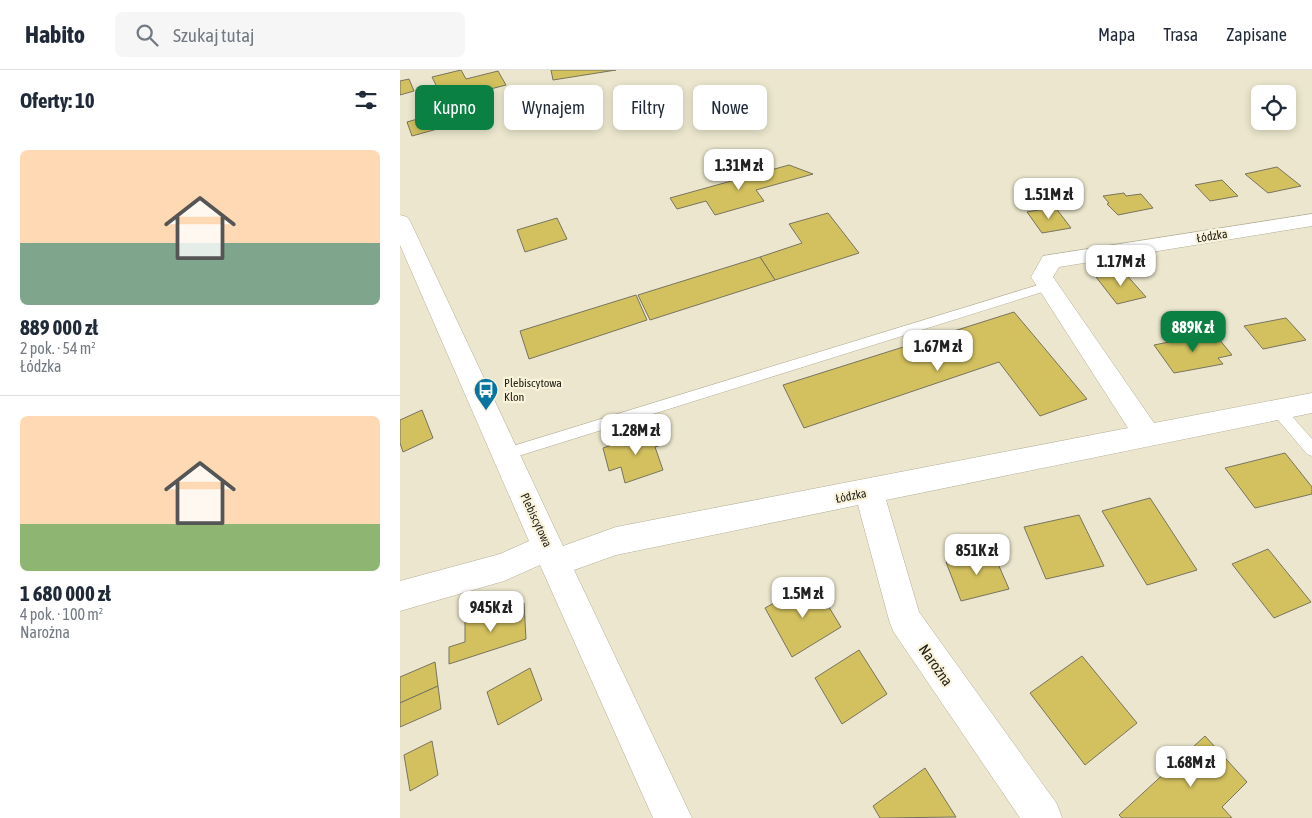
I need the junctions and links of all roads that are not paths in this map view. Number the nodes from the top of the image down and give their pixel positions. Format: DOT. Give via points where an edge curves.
graph roads {
  1 [pos="1312,220"];
  2 [pos="400,221"];
  3 [pos="1048,286"];
  4 [pos="1312,403"];
  5 [pos="1278,410"];
  6 [pos="1147,435"];
  7 [pos="1312,450"];
  8 [pos="506,454"];
  9 [pos="869,492"];
  10 [pos="552,555"];
  11 [pos="400,596"];
  12 [pos="673,818"];
  13 [pos="1043,818"];
  1 -- 3 [label="street, Łódzka" via="1050,261 1042,277"];
  2 -- 8 [label="street, Plebiscytowa"];
  3 -- 6 [label="street"];
  3 -- 8 [label="lane"];
  4 -- 5 [label="street, Łódzka"];
  5 -- 6 [label="street, Łódzka"];
  5 -- 7 [label="lane"];
  6 -- 9 [label="street, Łódzka"];
  8 -- 10 [label="street, Plebiscytowa"];
  9 -- 10 [label="street, Łódzka"];
  9 -- 13 [label="street, Narożna" via="906,620"];
  10 -- 11 [label="street, Łódzka"];
  10 -- 12 [label="street, Plebiscytowa"];
}
